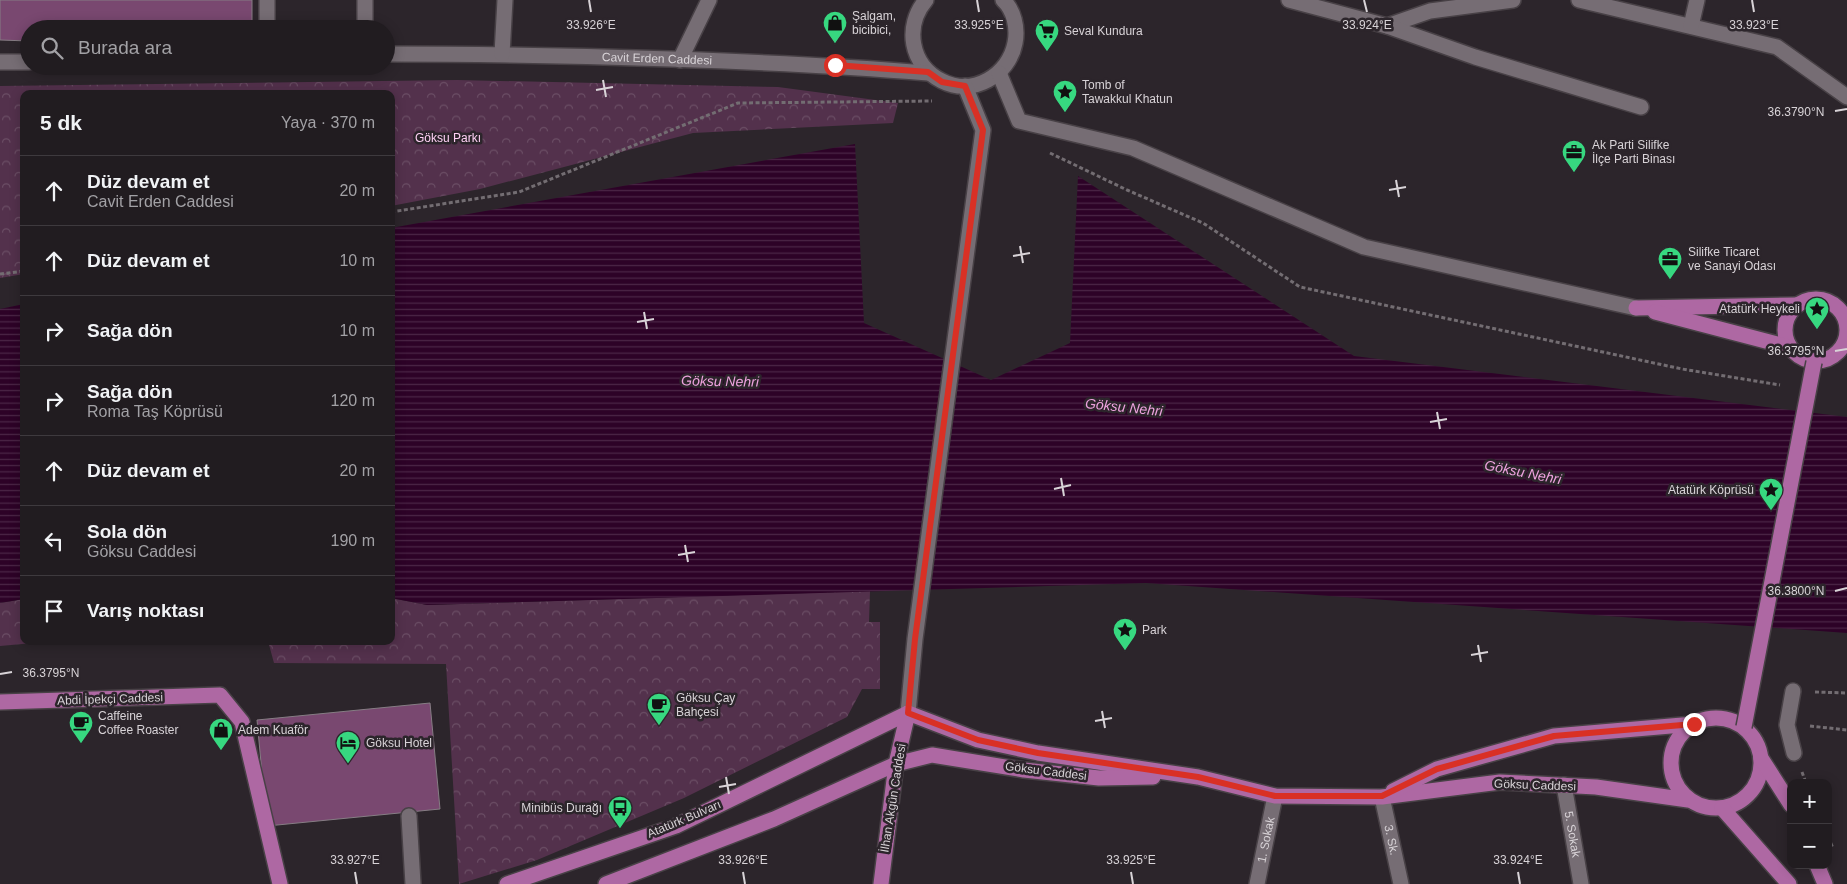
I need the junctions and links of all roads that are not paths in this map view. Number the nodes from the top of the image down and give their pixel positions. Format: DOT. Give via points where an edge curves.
graph roads {
  1 [pos="267,0"];
  2 [pos="364,0"];
  3 [pos="504,0"];
  4 [pos="709,0"];
  5 [pos="926,0"];
  6 [pos="1289,0"];
  7 [pos="1513,0"];
  8 [pos="1579,0"];
  9 [pos="1697,0"];
  10 [pos="1010,3"];
  11 [pos="1319,4"];
  12 [pos="267,20"];
  13 [pos="365,20"];
  14 [pos="1387,26"];
  15 [pos="1691,26"];
  16 [pos="395,54"];
  17 [pos="502,54"];
  18 [pos="680,60"];
  19 [pos="0,62"];
  20 [pos="20,62"];
  21 [pos="928,72"];
  22 [pos="998,73"];
  23 [pos="965,86"];
  24 [pos="1847,97"];
  25 [pos="1641,107"];
  26 [pos="1796,306"];
  27 [pos="1636,308"];
  28 [pos="1844,314"];
  29 [pos="1788,347"];
  30 [pos="1844,351"];
  31 [pos="1814,362"];
  32 [pos="1793,692"];
  33 [pos="0,702"];
  34 [pos="908,713"];
  35 [pos="1694,724"];
  36 [pos="1744,727"];
  37 [pos="1794,753"];
  38 [pos="1761,758"];
  39 [pos="896,764"];
  40 [pos="1198,777"];
  41 [pos="1564,786"];
  42 [pos="1275,796"];
  43 [pos="1382,796"];
  44 [pos="1787,799"];
  45 [pos="1688,800"];
  46 [pos="1722,808"];
  47 [pos="409,816"];
  48 [pos="1819,869"];
  49 [pos="280,884"];
  50 [pos="413,884"];
  51 [pos="507,884"];
  52 [pos="606,884"];
  53 [pos="881,884"];
  54 [pos="1257,884"];
  55 [pos="1401,884"];
  56 [pos="1581,884"];
  57 [pos="1789,884"];
  58 [pos="1825,884"];
  1 -- 12 [label="street"];
  2 -- 13 [label="street"];
  3 -- 17 [label="street"];
  4 -- 18 [label="street"];
  5 -- 21 [label="street" via="919,8 913,25 912,42"];
  6 -- 11 [label="street"];
  7 -- 14 [label="street" via="1430,10"];
  8 -- 15 [label="street"];
  9 -- 15 [label="street"];
  10 -- 22 [label="street" via="1016,35 1013,51"];
  11 -- 14 [label="street"];
  14 -- 25 [label="street" via="1475,57"];
  15 -- 24 [label="street" via="1777,46"];
  16 -- 17 [label="street, Cavit Erden Caddesi"];
  17 -- 18 [label="street, Cavit Erden Caddesi"];
  18 -- 21 [label="street, Cavit Erden Caddesi"];
  19 -- 20 [label="street"];
  21 -- 23 [label="street" via="942,82"];
  22 -- 23 [label="street" via="977,85"];
  22 -- 27 [label="street" via="1019,121 1134,148 1364,247"];
  23 -- 34 [label="street" via="983,130"];
  26 -- 27 [label="main road"];
  26 -- 28 [label="main road" via="1810,299 1825,300"];
  26 -- 29 [label="main road" via="1786,318 1784,332"];
  27 -- 29 [label="main road"];
  28 -- 30 [label="main road" via="1847,336"];
  29 -- 31 [label="main road" via="1799,358"];
  30 -- 31 [label="main road"];
  31 -- 36 [label="main road, bridge"];
  32 -- 37 [label="street" via="1787,724"];
  33 -- 49 [label="main road, Abdi İpekçi Caddesi" via="220,695 242,722"];
  34 -- 39 [label="main road, İlhan Akgün Caddesi"];
  34 -- 40 [label="main road, Göksu Caddesi" via="978,740 1038,753"];
  34 -- 51 [label="main road, Atatürk Bulvarı" via="676,826"];
  35 -- 36 [label="main road" via="1711,718 1728,720"];
  35 -- 43 [label="main road, Göksu Caddesi" via="1554,736 1437,769"];
  35 -- 45 [label="main road" via="1680,736 1672,752 1671,769 1677,786"];
  36 -- 38 [label="main road" via="1756,741"];
  38 -- 44 [label="main road"];
  38 -- 46 [label="main road" via="1760,775 1752,791 1739,803"];
  39 -- 40 [label="main road, Göksu Caddesi" via="932,755 1099,778"];
  39 -- 52 [label="main road" via="774,819"];
  39 -- 53 [label="main road, İlhan Akgün Caddesi"];
  40 -- 42 [label="main road, Göksu Caddesi"];
  41 -- 43 [label="main road, Göksu Caddesi" via="1500,782"];
  41 -- 45 [label="main road, Göksu Caddesi" via="1596,787"];
  41 -- 56 [label="street, 5. Sokak"];
  42 -- 43 [label="main road, Göksu Caddesi"];
  42 -- 54 [label="street, 1. Sokak"];
  43 -- 55 [label="street, 3. Sk."];
  45 -- 46 [label="main road" via="1704,807"];
  46 -- 57 [label="main road"];
  47 -- 50 [label="street"];
  48 -- 58 [label="main road"];
}
